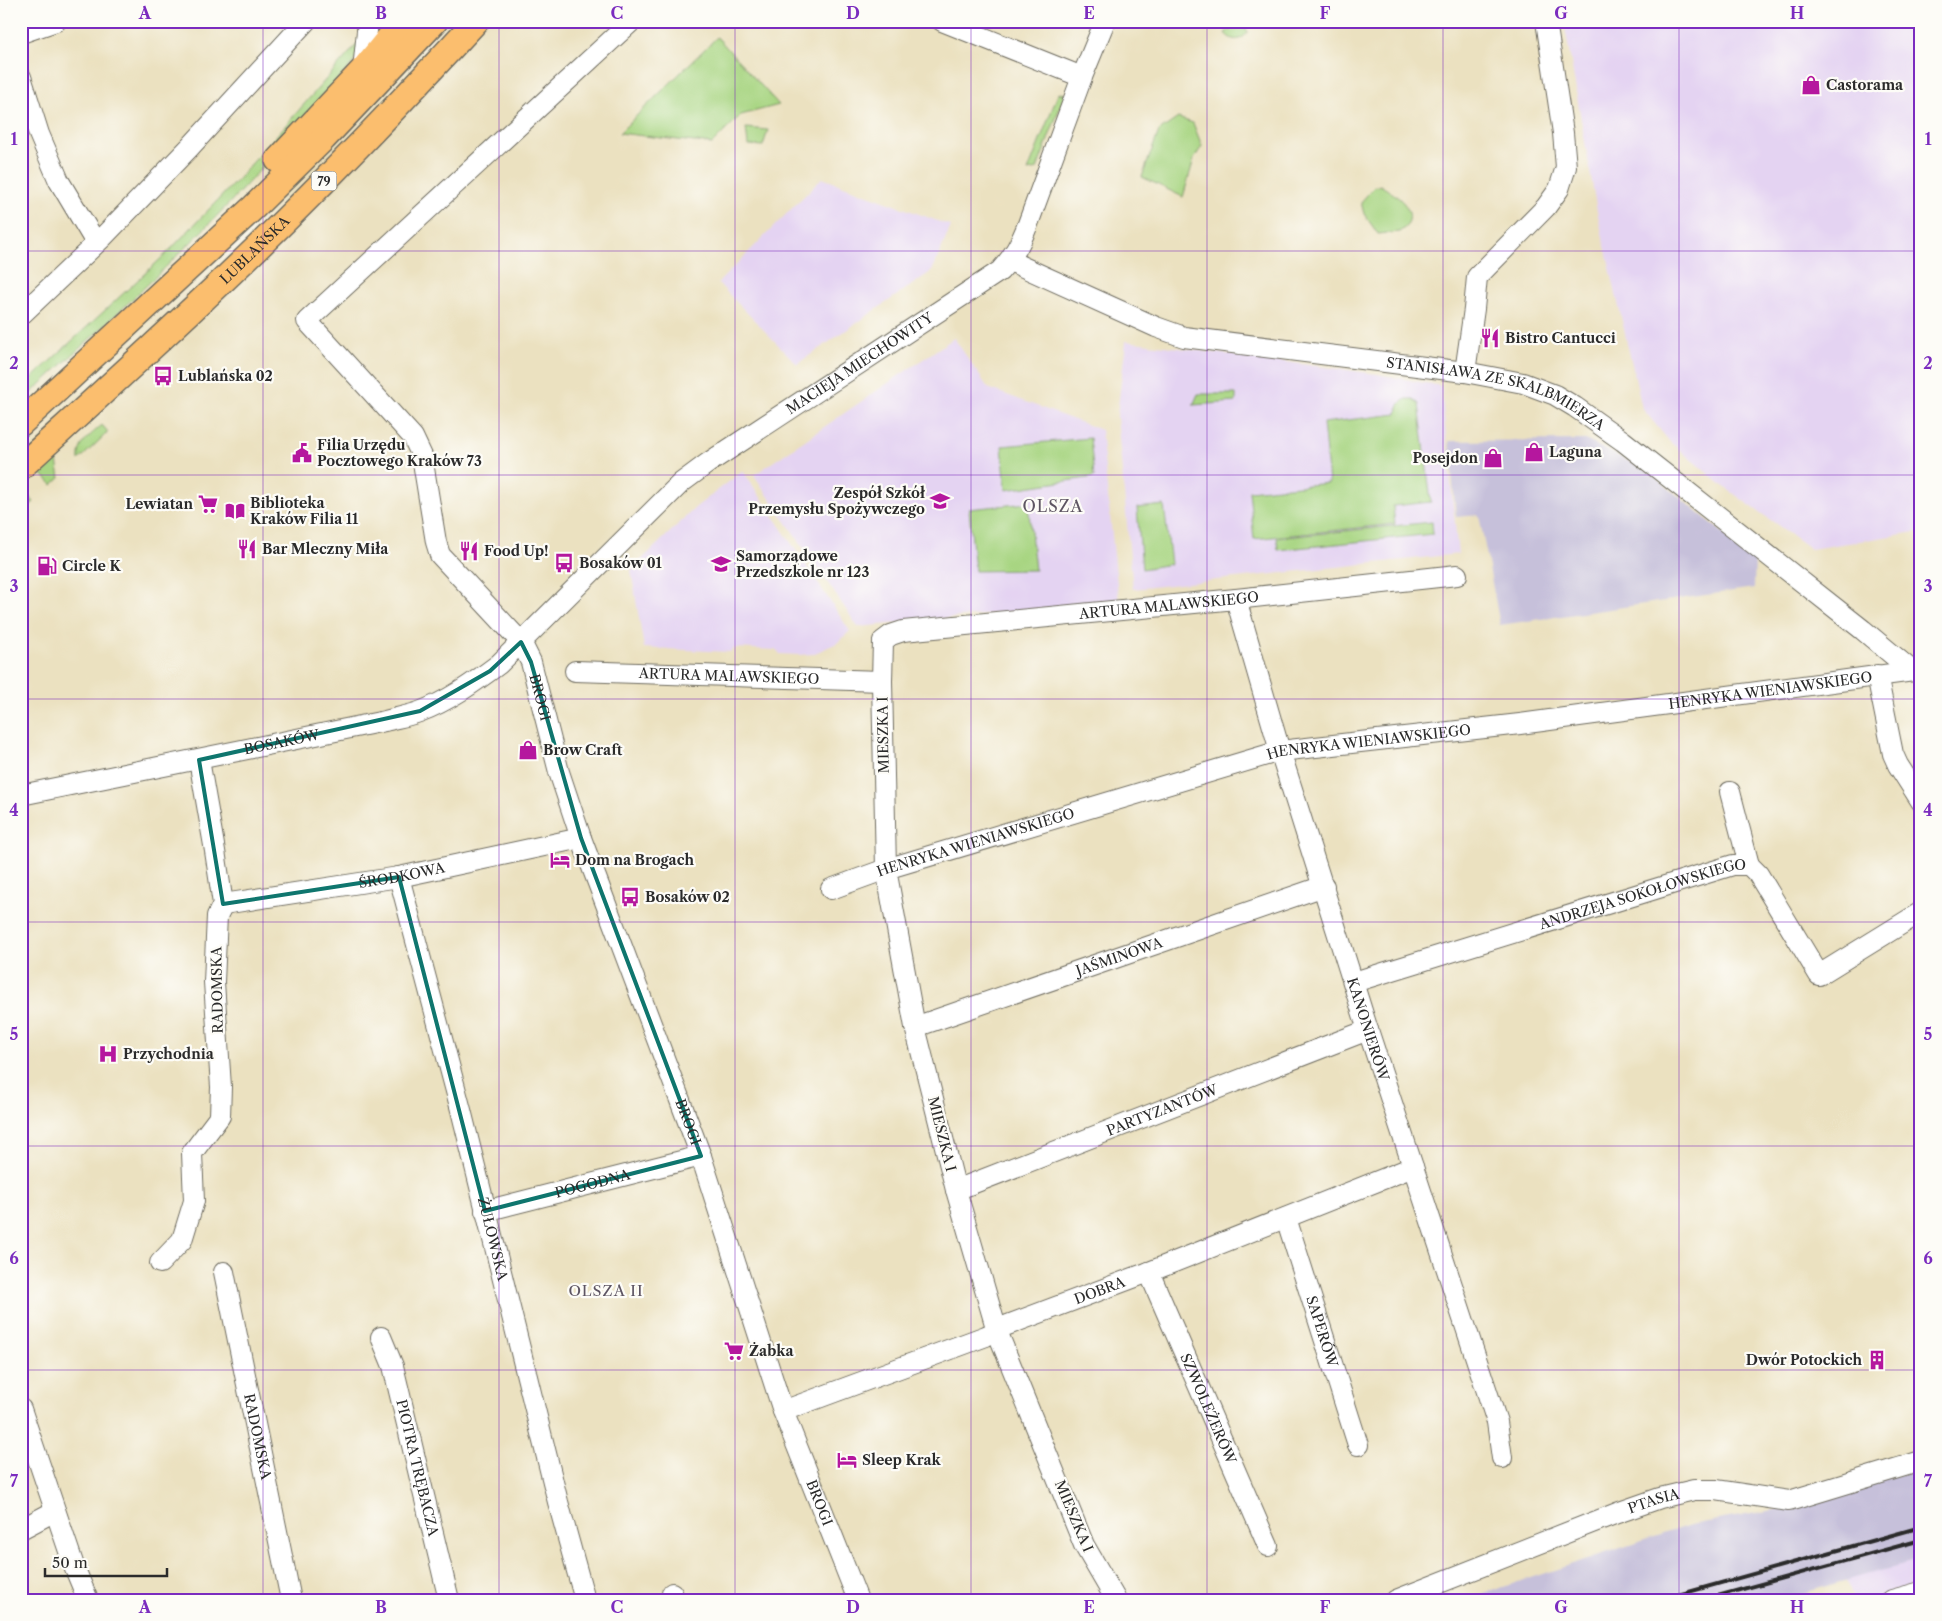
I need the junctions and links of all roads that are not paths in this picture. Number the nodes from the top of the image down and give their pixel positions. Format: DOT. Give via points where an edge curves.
graph roads {
  1 [pos="56,21"];
  2 [pos="306,21"];
  3 [pos="368,21"];
  4 [pos="402,21"];
  5 [pos="436,21"];
  6 [pos="476,21"];
  7 [pos="632,21"];
  8 [pos="942,21"];
  9 [pos="1105,21"];
  10 [pos="1546,21"];
  11 [pos="21,33"];
  12 [pos="364,70"];
  13 [pos="21,77"];
  14 [pos="1082,77"];
  15 [pos="96,243"];
  16 [pos="1010,260"];
  17 [pos="176,279"];
  18 [pos="21,315"];
  19 [pos="1465,372"];
  20 [pos="21,423"];
  21 [pos="21,467"];
  22 [pos="1457,574"];
  23 [pos="1236,599"];
  24 [pos="883,641"];
  25 [pos="521,642"];
  26 [pos="1916,670"];
  27 [pos="575,671"];
  28 [pos="1877,675"];
  29 [pos="882,681"];
  30 [pos="1280,751"];
  31 [pos="199,760"];
  32 [pos="1730,792"];
  33 [pos="21,795"];
  34 [pos="1921,801"];
  35 [pos="580,838"];
  36 [pos="1748,865"];
  37 [pos="886,869"];
  38 [pos="400,877"];
  39 [pos="1324,886"];
  40 [pos="831,889"];
  41 [pos="223,904"];
  42 [pos="1921,912"];
  43 [pos="1354,982"];
  44 [pos="915,1027"];
  45 [pos="1368,1030"];
  46 [pos="702,1156"];
  47 [pos="1413,1167"];
  48 [pos="956,1190"];
  49 [pos="485,1211"];
  50 [pos="1286,1218"];
  51 [pos="160,1263"];
  52 [pos="224,1272"];
  53 [pos="1149,1272"];
  54 [pos="997,1331"];
  55 [pos="381,1337"];
  56 [pos="21,1409"];
  57 [pos="784,1411"];
  58 [pos="1358,1445"];
  59 [pos="1502,1458"];
  60 [pos="1921,1461"];
  61 [pos="55,1511"];
  62 [pos="21,1529"];
  63 [pos="1268,1546"];
  64 [pos="1921,1592"];
  65 [pos="88,1600"];
  66 [pos="291,1600"];
  67 [pos="449,1600"];
  68 [pos="585,1600"];
  69 [pos="858,1600"];
  70 [pos="1116,1600"];
  71 [pos="1396,1600"];
  72 [pos="1892,1600"];
  1 -- 11 [label="street"];
  2 -- 15 [label="street"];
  3 -- 12 [label="street"];
  4 -- 12 [label="main road"];
  5 -- 17 [label="main road, 79" via="275,186"];
  6 -- 21 [label="main road, LUBLAŃSKA / 79" via="259,246"];
  7 -- 25 [label="street, BROGI" via="307,321 413,437 422,456 440,555"];
  8 -- 14 [label="street"];
  9 -- 14 [label="street, MACIEJA MIECHOWITY"];
  10 -- 19 [label="street" via="1566,167 1559,189 1546,207 1477,277"];
  12 -- 17 [label="main road" via="244,196"];
  13 -- 15 [label="street" via="52,166"];
  14 -- 16 [label="street, MACIEJA MIECHOWITY" via="1019,247"];
  15 -- 18 [label="street"];
  16 -- 19 [label="street, STANISŁAWA ZE SKALBMIERZA" via="1184,337"];
  16 -- 25 [label="street, MACIEJA MIECHOWITY" via="1000,271 681,483"];
  17 -- 20 [label="main road, 79"];
  19 -- 26 [label="street, STANISŁAWA ZE SKALBMIERZA" via="1534,386 1555,395 1601,424"];
  22 -- 23 [label="street, ARTURA MALAWSKIEGO"];
  23 -- 24 [label="street, ARTURA MALAWSKIEGO" via="903,631"];
  23 -- 30 [label="street, KANONIERÓW"];
  24 -- 29 [label="street, MIESZKA I"];
  25 -- 31 [label="street, BOSAKÓW" via="490,672 420,711"];
  25 -- 35 [label="street, BROGI" via="531,662 559,772"];
  26 -- 28 [label="street, HENRYKA WIENIAWSKIEGO"];
  27 -- 29 [label="street, ARTURA MALAWSKIEGO"];
  28 -- 30 [label="street, HENRYKA WIENIAWSKIEGO" via="1520,724"];
  28 -- 34 [label="street" via="1893,754"];
  29 -- 37 [label="street, MIESZKA I"];
  30 -- 37 [label="street, HENRYKA WIENIAWSKIEGO"];
  30 -- 39 [label="street, KANONIERÓW"];
  31 -- 33 [label="street, BOSAKÓW"];
  31 -- 41 [label="street, RADOMSKA"];
  32 -- 36 [label="street"];
  35 -- 38 [label="street, ŚRODKOWA"];
  35 -- 46 [label="street, BROGI"];
  36 -- 42 [label="street, ANDRZEJA SOKOŁOWSKIEGO" via="1758,874 1819,975"];
  36 -- 43 [label="street, ANDRZEJA SOKOŁOWSKIEGO" via="1733,865"];
  37 -- 40 [label="street, HENRYKA WIENIAWSKIEGO"];
  37 -- 44 [label="street, MIESZKA I"];
  38 -- 41 [label="street, ŚRODKOWA"];
  38 -- 49 [label="street, ŻUŁOWSKA"];
  39 -- 43 [label="street, KANONIERÓW"];
  39 -- 44 [label="street, JAŚMINOWA"];
  41 -- 51 [label="street, RADOMSKA" via="216,916 214,982 220,1116 192,1153 194,1201 182,1240"];
  43 -- 45 [label="street, KANONIERÓW"];
  44 -- 48 [label="street, MIESZKA I"];
  45 -- 47 [label="street, KANONIERÓW"];
  45 -- 48 [label="street, PARTYZANTÓW"];
  46 -- 49 [label="street, POGODNA"];
  46 -- 57 [label="street, BROGI"];
  47 -- 50 [label="street, DOBRA"];
  47 -- 59 [label="street, KANONIERÓW" via="1497,1422"];
  48 -- 54 [label="street, MIESZKA I"];
  49 -- 68 [label="street, ŻUŁOWSKA"];
  50 -- 53 [label="street, DOBRA"];
  50 -- 58 [label="street, SAPERÓW"];
  52 -- 66 [label="street, RADOMSKA"];
  53 -- 54 [label="street, DOBRA"];
  53 -- 63 [label="street, SZWOLEŻERÓW"];
  54 -- 57 [label="street, DOBRA"];
  54 -- 70 [label="street, MIESZKA I" via="1084,1545"];
  55 -- 67 [label="street, PIOTRA TRĘBACZA" via="393,1366"];
  56 -- 61 [label="street"];
  57 -- 69 [label="street, BROGI"];
  60 -- 71 [label="street, PTASIA" via="1789,1501 1716,1490 1694,1490 1660,1498"];
  61 -- 62 [label="street"];
  61 -- 65 [label="street"];
  64 -- 72 [label="street"];
}
